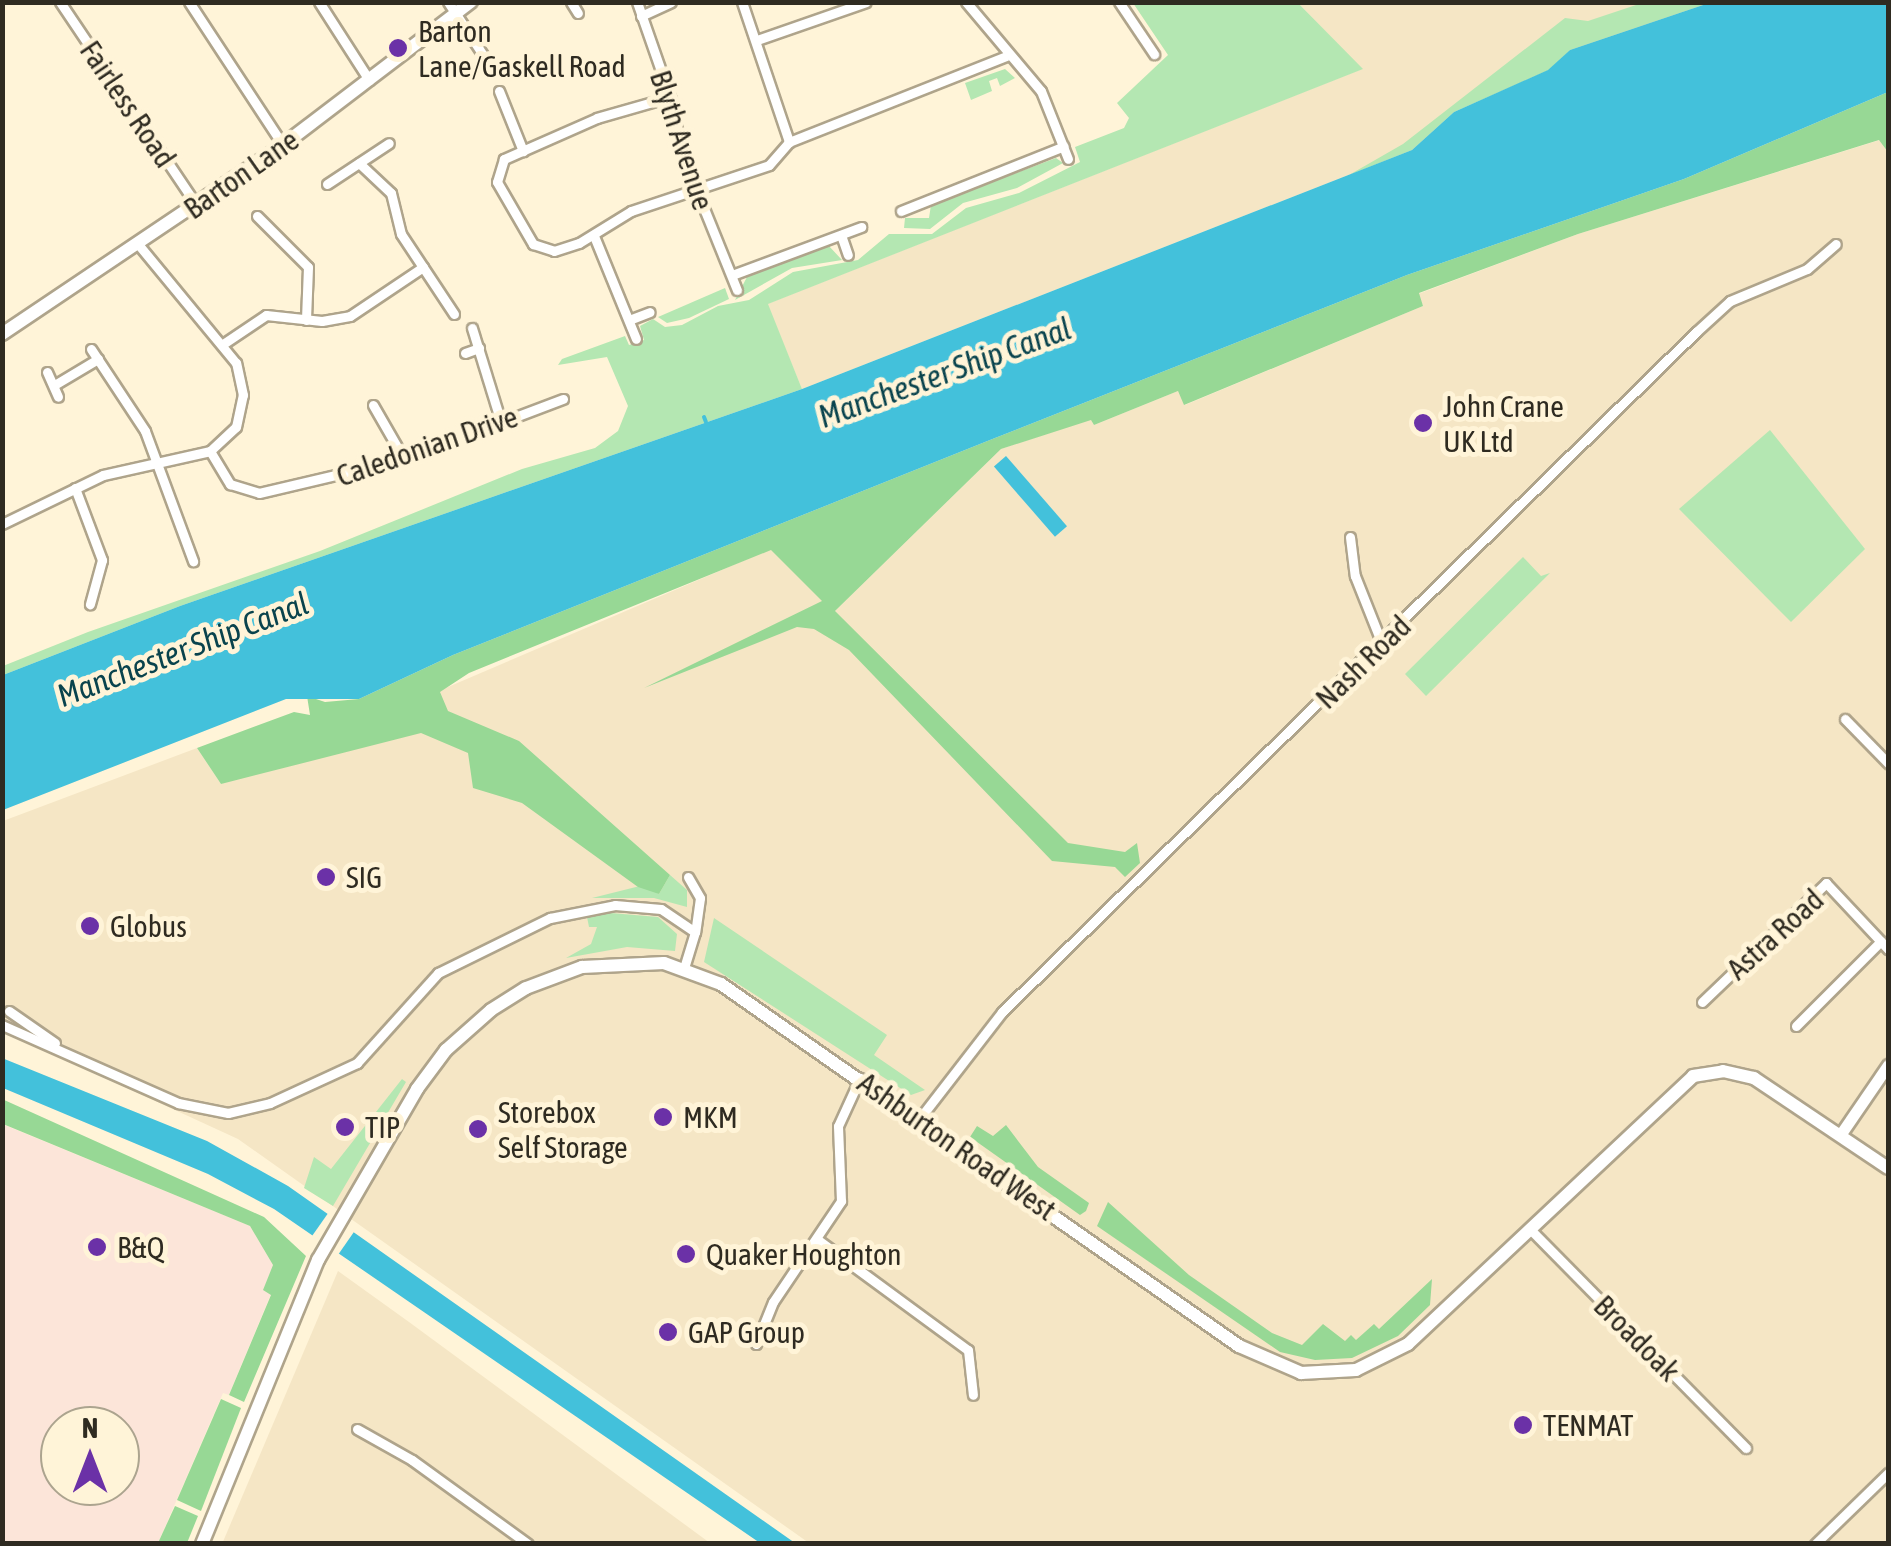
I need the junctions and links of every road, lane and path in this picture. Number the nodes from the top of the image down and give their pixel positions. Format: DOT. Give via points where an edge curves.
graph roads {
  1 [pos="60,2"];
  2 [pos="189,2"];
  3 [pos="318,2"];
  4 [pos="471,2"];
  5 [pos="571,2"];
  6 [pos="637,2"];
  7 [pos="671,2"];
  8 [pos="742,2"];
  9 [pos="866,2"];
  10 [pos="966,2"];
  11 [pos="1119,2"];
  12 [pos="452,8"];
  13 [pos="578,13"];
  14 [pos="641,16"];
  15 [pos="757,40"];
  16 [pos="1154,54"];
  17 [pos="1006,56"];
  18 [pos="496,73"];
  19 [pos="369,80"];
  20 [pos="499,92"];
  21 [pos="670,97"];
  22 [pos="789,142"];
  23 [pos="389,143"];
  24 [pos="283,145"];
  25 [pos="1064,146"];
  26 [pos="523,151"];
  27 [pos="1068,159"];
  28 [pos="359,163"];
  29 [pos="327,184"];
  30 [pos="696,188"];
  31 [pos="917,205"];
  32 [pos="197,206"];
  33 [pos="900,211"];
  34 [pos="257,216"];
  35 [pos="922,218"];
  36 [pos="861,227"];
  37 [pos="266,231"];
  38 [pos="841,235"];
  39 [pos="594,236"];
  40 [pos="256,237"];
  41 [pos="138,244"];
  42 [pos="1836,244"];
  43 [pos="848,255"];
  44 [pos="423,267"];
  45 [pos="732,276"];
  46 [pos="454,286"];
  47 [pos="737,290"];
  48 [pos="441,294"];
  49 [pos="650,312"];
  50 [pos="454,314"];
  51 [pos="306,320"];
  52 [pos="629,320"];
  53 [pos="472,328"];
  54 [pos="2,334"];
  55 [pos="636,340"];
  56 [pos="224,344"];
  57 [pos="91,348"];
  58 [pos="480,348"];
  59 [pos="465,353"];
  60 [pos="98,358"];
  61 [pos="47,372"];
  62 [pos="56,384"];
  63 [pos="58,397"];
  64 [pos="563,399"];
  65 [pos="372,405"];
  66 [pos="545,405"];
  67 [pos="395,409"];
  68 [pos="386,418"];
  69 [pos="550,419"];
  70 [pos="501,422"];
  71 [pos="210,451"];
  72 [pos="404,459"];
  73 [pos="156,463"];
  74 [pos="75,488"];
  75 [pos="4,522"];
  76 [pos="1350,538"];
  77 [pos="193,561"];
  78 [pos="90,604"];
  79 [pos="1382,644"];
  80 [pos="1845,719"];
  81 [pos="1888,763"];
  82 [pos="688,876"];
  83 [pos="695,932"];
  84 [pos="1885,945"];
  85 [pos="684,968"];
  86 [pos="1702,1002"];
  87 [pos="9,1010"];
  88 [pos="2,1025"];
  89 [pos="1796,1026"];
  90 [pos="70,1053"];
  91 [pos="1888,1065"];
  92 [pos="860,1078"];
  93 [pos="920,1118"];
  94 [pos="1840,1135"];
  95 [pos="1888,1168"];
  96 [pos="1529,1228"];
  97 [pos="818,1240"];
  98 [pos="756,1344"];
  99 [pos="974,1396"];
  100 [pos="356,1429"];
  101 [pos="1746,1448"];
  102 [pos="1888,1473"];
  103 [pos="514,1532"];
  104 [pos="202,1544"];
  105 [pos="506,1544"];
  106 [pos="528,1544"];
  107 [pos="1815,1544"];
  1 -- 32 [label="street, Fairless Road"];
  2 -- 24 [label="street"];
  3 -- 19 [label="street"];
  4 -- 12 [label="main road, Barton Lane"];
  5 -- 13 [label="street"];
  6 -- 14 [label="street, Blyth Avenue"];
  7 -- 14 [label="street"];
  8 -- 15 [label="street"];
  9 -- 15 [label="street"];
  10 -- 17 [label="street"];
  11 -- 16 [label="street"];
  12 -- 18 [label="street"];
  12 -- 19 [label="main road, Barton Lane"];
  14 -- 21 [label="street, Blyth Avenue"];
  15 -- 22 [label="street"];
  17 -- 22 [label="street"];
  17 -- 25 [label="street" via="1040,92"];
  19 -- 24 [label="main road, Barton Lane"];
  20 -- 26 [label="street"];
  21 -- 26 [label="street" via="597,118"];
  21 -- 30 [label="street, Blyth Avenue"];
  22 -- 30 [label="street" via="769,164"];
  23 -- 28 [label="street"];
  24 -- 32 [label="main road, Barton Lane"];
  25 -- 27 [label="street"];
  25 -- 31 [label="street"];
  26 -- 39 [label="street" via="500,164 497,182 533,244 554,251"];
  28 -- 29 [label="street"];
  28 -- 44 [label="street" via="391,193 401,234"];
  30 -- 39 [label="street" via="631,211"];
  30 -- 45 [label="street, Blyth Avenue"];
  31 -- 33 [label="street"];
  31 -- 35 [label="street"];
  32 -- 41 [label="main road, Barton Lane"];
  34 -- 37 [label="street"];
  36 -- 38 [label="street"];
  37 -- 40 [label="street"];
  37 -- 51 [label="street" via="308,267"];
  38 -- 43 [label="street"];
  38 -- 45 [label="street"];
  39 -- 52 [label="street"];
  41 -- 54 [label="main road, Barton Lane"];
  41 -- 56 [label="street"];
  42 -- 79 [label="street, Nash Road" via="1807,269 1744,294 1710,319"];
  44 -- 48 [label="street"];
  44 -- 51 [label="street" via="350,316"];
  45 -- 47 [label="street, Blyth Avenue"];
  46 -- 48 [label="street"];
  48 -- 50 [label="street"];
  49 -- 52 [label="street"];
  51 -- 56 [label="street" via="266,316"];
  52 -- 55 [label="street"];
  53 -- 58 [label="street"];
  56 -- 71 [label="street" via="240,374 242,406 231,435"];
  57 -- 60 [label="street"];
  58 -- 59 [label="street"];
  58 -- 70 [label="street"];
  60 -- 62 [label="street"];
  60 -- 73 [label="street" via="136,414"];
  61 -- 62 [label="street"];
  62 -- 63 [label="street"];
  64 -- 66 [label="street, Caledonian Drive"];
  65 -- 68 [label="street"];
  66 -- 69 [label="street, Caledonian Drive"];
  66 -- 70 [label="street, Caledonian Drive"];
  67 -- 68 [label="street"];
  68 -- 72 [label="street"];
  70 -- 72 [label="street, Caledonian Drive"];
  71 -- 72 [label="street, Caledonian Drive" via="230,484 259,493"];
  71 -- 73 [label="street"];
  73 -- 74 [label="street"];
  73 -- 77 [label="street"];
  74 -- 75 [label="street"];
  74 -- 78 [label="street" via="102,560"];
  76 -- 79 [label="street" via="1355,576"];
  79 -- 93 [label="street, Nash Road" via="994,1020"];
  80 -- 81 [label="street"];
  82 -- 83 [label="street" via="700,898"];
  83 -- 85 [label="street"];
  83 -- 90 [label="street" via="661,910 628,904 529,925 438,973 367,1057 248,1109 199,1110"];
  84 -- 86 [label="street, Astra Road" via="1826,883"];
  84 -- 89 [label="street"];
  85 -- 92 [label="main road, Ashburton Road West" via="737,994"];
  85 -- 104 [label="main road, Ashburton Road West" via="644,960 582,967 526,988 491,1010 431,1068 318,1260"];
  87 -- 90 [label="street"];
  88 -- 90 [label="street"];
  91 -- 94 [label="street"];
  92 -- 93 [label="main road, Ashburton Road West"];
  92 -- 97 [label="street" via="838,1126 841,1201"];
  93 -- 96 [label="main road, Ashburton Road West" via="1239,1346 1270,1365 1301,1373 1356,1370 1394,1355"];
  94 -- 95 [label="main road, Ashburton Road West"];
  94 -- 96 [label="main road, Ashburton Road West" via="1754,1078 1724,1071 1693,1076"];
  96 -- 101 [label="street, Broadoak"];
  97 -- 98 [label="street" via="773,1302"];
  97 -- 99 [label="street" via="968,1350"];
  100 -- 103 [label="street"];
  102 -- 107 [label="street"];
  103 -- 105 [label="street"];
  103 -- 106 [label="street"];
}
